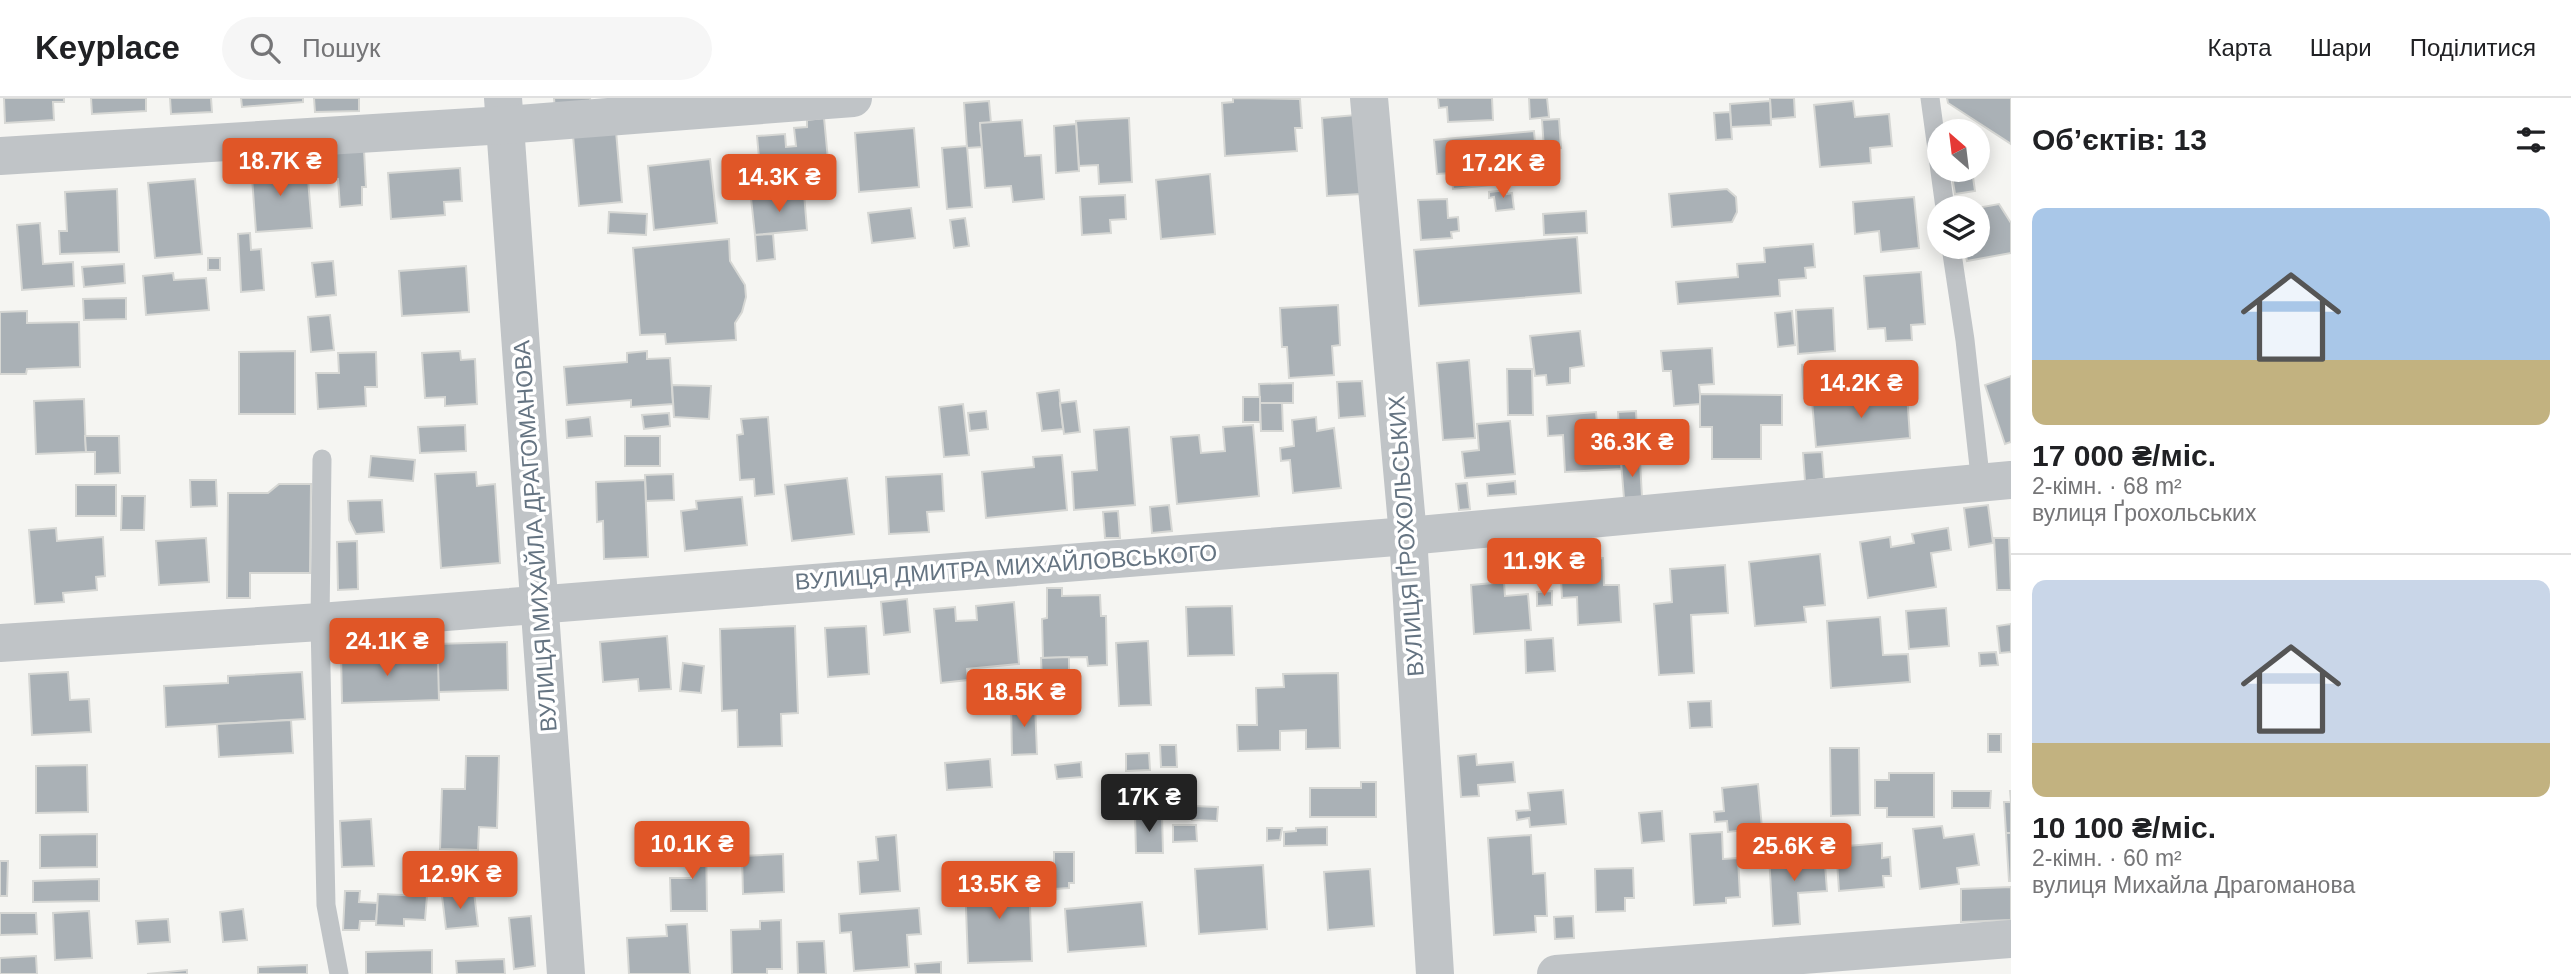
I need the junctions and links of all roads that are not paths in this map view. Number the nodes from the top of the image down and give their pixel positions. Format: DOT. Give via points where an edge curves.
graph roads {
  1 [pos="853,98"];
  2 [pos="1369,98"];
  3 [pos="1930,98"];
  4 [pos="504,112"];
  5 [pos="0,156"];
  6 [pos="1943,196"];
  7 [pos="1953,259"];
  8 [pos="322,459"];
  9 [pos="1996,483"];
  10 [pos="1408,536"];
  11 [pos="540,603"];
  12 [pos="320,622"];
  13 [pos="0,643"];
  14 [pos="2011,939"];
  15 [pos="339,974"];
  16 [pos="566,974"];
  17 [pos="1435,974"];
  18 [pos="1556,974"];
  1 -- 4 [label="street"];
  2 -- 10 [label="street, ВУЛИЦЯ ҐРОХОЛЬСЬКИХ"];
  3 -- 6 [label="lane"];
  4 -- 5 [label="street"];
  4 -- 11 [label="street, ВУЛИЦЯ МИХАЙЛА ДРАГОМАНОВА"];
  7 -- 9 [label="lane"];
  8 -- 12 [label="lane"];
  9 -- 10 [label="street, ВУЛИЦЯ ДМИТРА МИХАЙЛОВСЬКОГО"];
  10 -- 11 [label="street, ВУЛИЦЯ ДМИТРА МИХАЙЛОВСЬКОГО"];
  10 -- 17 [label="street, ВУЛИЦЯ ҐРОХОЛЬСЬКИХ"];
  11 -- 12 [label="street, ВУЛИЦЯ ДМИТРА МИХАЙЛОВСЬКОГО"];
  11 -- 16 [label="street, ВУЛИЦЯ МИХАЙЛА ДРАГОМАНОВА"];
  12 -- 13 [label="street, ВУЛИЦЯ ДМИТРА МИХАЙЛОВСЬКОГО"];
  12 -- 15 [label="lane" via="326,905"];
  14 -- 18 [label="street"];
}
